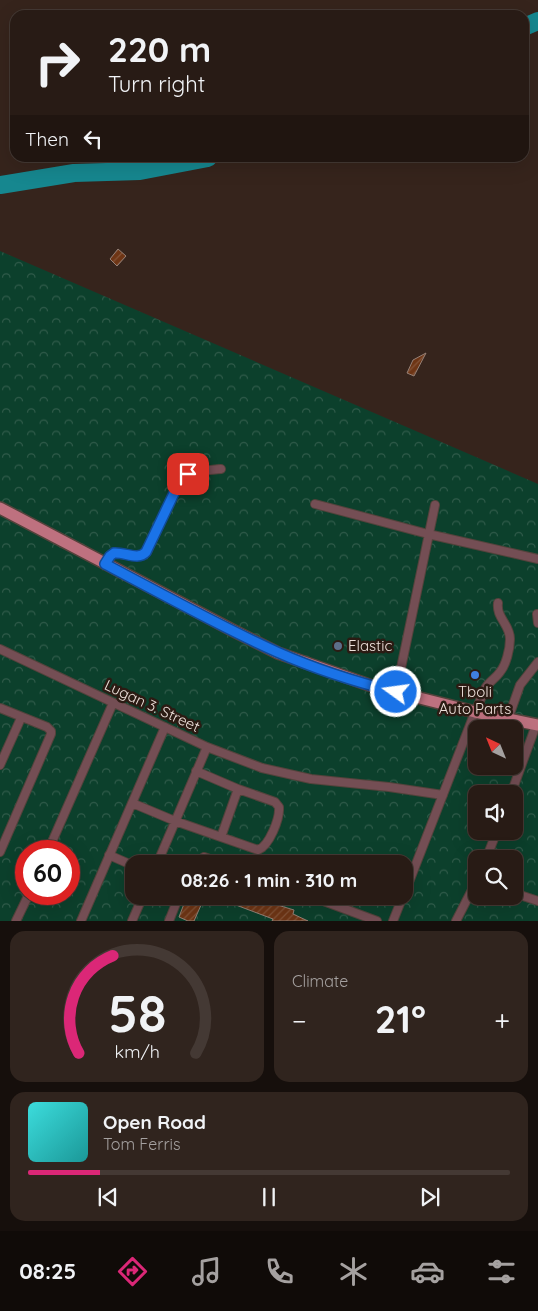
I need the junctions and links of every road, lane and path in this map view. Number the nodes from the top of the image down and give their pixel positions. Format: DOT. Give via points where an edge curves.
graph roads {
  1 [pos="221,469"];
  2 [pos="315,504"];
  3 [pos="435,506"];
  4 [pos="0,508"];
  5 [pos="428,534"];
  6 [pos="538,559"];
  7 [pos="105,564"];
  8 [pos="498,603"];
  9 [pos="537,614"];
  10 [pos="538,623"];
  11 [pos="0,648"];
  12 [pos="538,662"];
  13 [pos="396,692"];
  14 [pos="113,703"];
  15 [pos="0,708"];
  16 [pos="475,712"];
  17 [pos="21,718"];
  18 [pos="508,719"];
  19 [pos="537,725"];
  20 [pos="164,727"];
  21 [pos="207,747"];
  22 [pos="0,764"];
  23 [pos="196,771"];
  24 [pos="515,785"];
  25 [pos="238,789"];
  26 [pos="443,795"];
  27 [pos="132,803"];
  28 [pos="175,821"];
  29 [pos="221,837"];
  30 [pos="53,840"];
  31 [pos="0,852"];
  32 [pos="110,855"];
  33 [pos="161,855"];
  34 [pos="125,862"];
  35 [pos="413,871"];
  36 [pos="523,896"];
  37 [pos="468,898"];
  38 [pos="538,901"];
  39 [pos="24,905"];
  40 [pos="139,905"];
  41 [pos="175,905"];
  42 [pos="334,905"];
  43 [pos="399,905"];
  44 [pos="16,921"];
  45 [pos="81,921"];
  46 [pos="132,921"];
  47 [pos="169,921"];
  48 [pos="377,921"];
  49 [pos="393,921"];
  50 [pos="456,921"];
  1 -- 7 [label="street" via="196,471 184,478 143,556 114,553"];
  2 -- 5 [label="street"];
  3 -- 5 [label="street"];
  4 -- 7 [label="main road"];
  5 -- 6 [label="street"];
  5 -- 13 [label="street"];
  7 -- 13 [label="main road" via="278,653"];
  8 -- 16 [label="street" via="499,616 509,630 507,656 499,673 486,686"];
  9 -- 10 [label="street"];
  11 -- 14 [label="street, Lugan 3. Street"];
  12 -- 18 [label="street" via="520,685"];
  13 -- 16 [label="main road"];
  14 -- 20 [label="street, Lugan 3. Street"];
  14 -- 30 [label="street"];
  15 -- 17 [label="street"];
  16 -- 18 [label="main road"];
  16 -- 26 [label="street"];
  17 -- 22 [label="street"];
  17 -- 31 [label="street" via="47,726 51,734"];
  18 -- 19 [label="main road"];
  19 -- 24 [label="street"];
  20 -- 21 [label="street, Lugan 3. Street"];
  20 -- 27 [label="street"];
  21 -- 23 [label="street"];
  21 -- 26 [label="street, Lugan 3. Street" via="262,768 296,776"];
  23 -- 25 [label="street"];
  23 -- 28 [label="street"];
  25 -- 29 [label="street"];
  25 -- 29 [label="street" via="275,802 279,815 268,843 262,849"];
  26 -- 35 [label="street"];
  27 -- 28 [label="street"];
  27 -- 32 [label="street"];
  28 -- 29 [label="street"];
  28 -- 33 [label="street"];
  32 -- 34 [label="street"];
  32 -- 45 [label="street"];
  36 -- 38 [label="street"];
  37 -- 50 [label="street"];
  39 -- 44 [label="street"];
  40 -- 46 [label="street"];
  41 -- 47 [label="street"];
  42 -- 48 [label="street"];
  43 -- 49 [label="street"];
}
